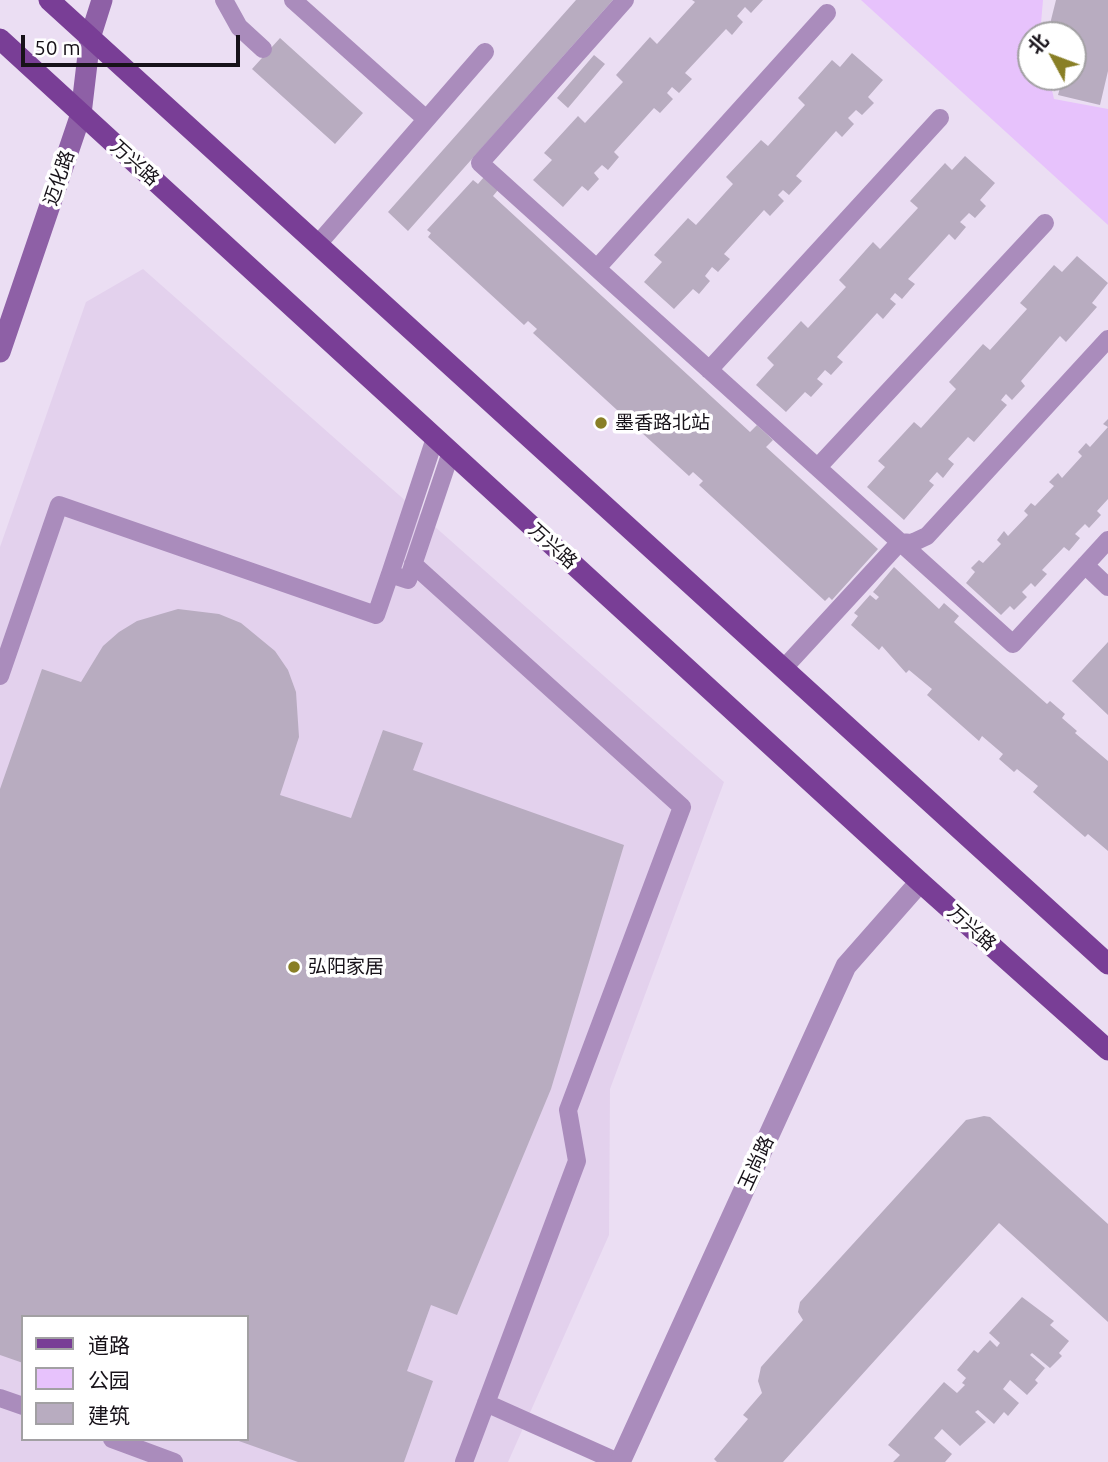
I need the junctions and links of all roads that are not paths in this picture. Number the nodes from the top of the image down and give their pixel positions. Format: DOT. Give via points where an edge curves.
graph roads {
  1 [pos="49,0"];
  2 [pos="102,0"];
  3 [pos="224,0"];
  4 [pos="293,0"];
  5 [pos="625,0"];
  6 [pos="827,13"];
  7 [pos="90,38"];
  8 [pos="0,39"];
  9 [pos="263,50"];
  10 [pos="485,52"];
  11 [pos="81,114"];
  12 [pos="940,118"];
  13 [pos="426,119"];
  14 [pos="1045,223"];
  15 [pos="318,244"];
  16 [pos="597,268"];
  17 [pos="1108,340"];
  18 [pos="0,352"];
  19 [pos="709,370"];
  20 [pos="443,445"];
  21 [pos="818,467"];
  22 [pos="1108,540"];
  23 [pos="900,542"];
  24 [pos="413,564"];
  25 [pos="1085,565"];
  26 [pos="390,574"];
  27 [pos="1108,587"];
  28 [pos="783,669"];
  29 [pos="0,676"];
  30 [pos="920,882"];
  31 [pos="1108,964"];
  32 [pos="1108,1050"];
  33 [pos="0,1398"];
  34 [pos="486,1403"];
  35 [pos="21,1405"];
  36 [pos="117,1441"];
  37 [pos="174,1462"];
  38 [pos="464,1462"];
  39 [pos="619,1462"];
  1 -- 7 [label="main road"];
  2 -- 7 [label="street, 迈化路"];
  3 -- 9 [label="lane" via="239,27"];
  4 -- 13 [label="lane"];
  5 -- 16 [label="lane" via="481,163"];
  6 -- 16 [label="lane"];
  7 -- 11 [label="street, 迈化路"];
  7 -- 15 [label="main road"];
  8 -- 11 [label="main road, 万兴路"];
  10 -- 13 [label="lane"];
  11 -- 18 [label="street, 迈化路"];
  11 -- 20 [label="main road, 万兴路"];
  12 -- 19 [label="lane"];
  13 -- 15 [label="lane"];
  14 -- 21 [label="lane"];
  15 -- 28 [label="main road"];
  16 -- 19 [label="lane"];
  17 -- 23 [label="lane" via="927,536 912,544"];
  19 -- 21 [label="lane"];
  20 -- 24 [label="lane"];
  20 -- 26 [label="lane"];
  20 -- 30 [label="main road, 万兴路"];
  21 -- 23 [label="lane"];
  22 -- 25 [label="lane"];
  23 -- 25 [label="lane" via="1013,644"];
  23 -- 28 [label="lane"];
  24 -- 26 [label="lane" via="408,580"];
  24 -- 34 [label="lane" via="682,807 568,1110 577,1161"];
  25 -- 27 [label="lane"];
  26 -- 29 [label="lane" via="376,615 59,505"];
  28 -- 31 [label="main road"];
  30 -- 32 [label="main road, 万兴路"];
  30 -- 39 [label="street, 玉尚路" via="846,966"];
  33 -- 35 [label="lane"];
  34 -- 38 [label="lane"];
  34 -- 39 [label="lane"];
  36 -- 37 [label="lane"];
}
